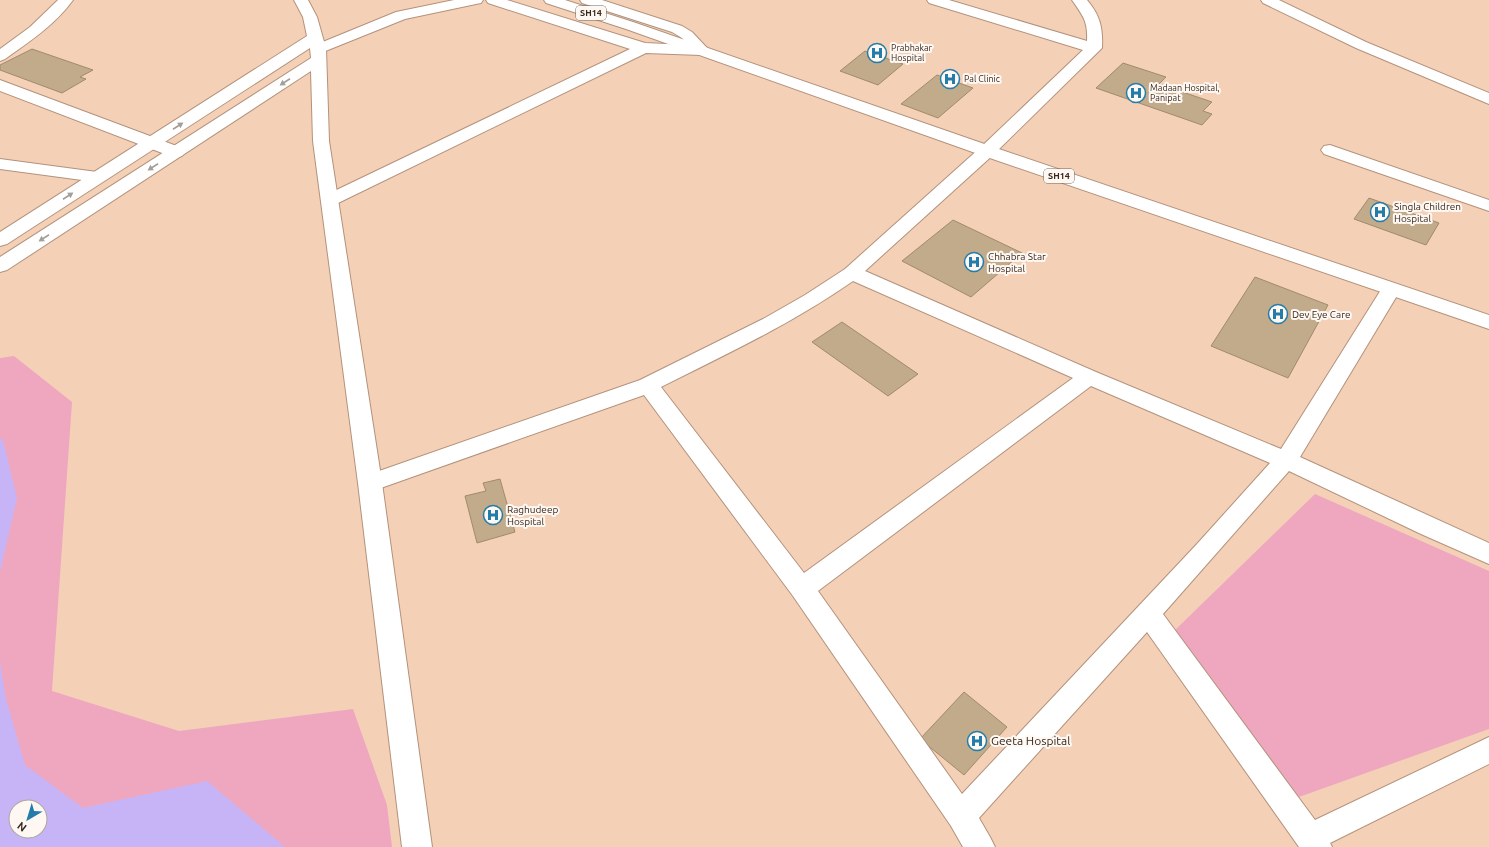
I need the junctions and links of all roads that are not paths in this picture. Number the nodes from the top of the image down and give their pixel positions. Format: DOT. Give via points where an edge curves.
graph roads {
  1 [pos="66,0"];
  2 [pos="301,0"];
  3 [pos="476,0"];
  4 [pos="493,0"];
  5 [pos="551,0"];
  6 [pos="587,0"];
  7 [pos="934,0"];
  8 [pos="1079,0"];
  9 [pos="1268,0"];
  10 [pos="644,48"];
  11 [pos="1094,48"];
  12 [pos="317,49"];
  13 [pos="700,50"];
  14 [pos="0,56"];
  15 [pos="0,85"];
  16 [pos="1489,98"];
  17 [pos="152,143"];
  18 [pos="1330,150"];
  19 [pos="987,151"];
  20 [pos="176,152"];
  21 [pos="0,164"];
  22 [pos="97,177"];
  23 [pos="330,200"];
  24 [pos="1489,206"];
  25 [pos="0,240"];
  26 [pos="0,266"];
  27 [pos="852,273"];
  28 [pos="1391,289"];
  29 [pos="1489,322"];
  30 [pos="1089,377"];
  31 [pos="648,385"];
  32 [pos="1286,460"];
  33 [pos="370,483"];
  34 [pos="1489,554"];
  35 [pos="802,589"];
  36 [pos="1148,613"];
  37 [pos="1489,750"];
  38 [pos="961,816"];
  39 [pos="1314,842"];
  40 [pos="417,847"];
  41 [pos="980,847"];
  1 -- 14 [label="street" via="31,35"];
  2 -- 12 [label="street" via="310,17"];
  3 -- 12 [label="street" via="401,15"];
  4 -- 10 [label="street"];
  5 -- 13 [label="street, SH14"];
  6 -- 13 [label="street" via="677,29 687,35"];
  7 -- 11 [label="street"];
  8 -- 11 [label="street" via="1090,12 1095,28"];
  9 -- 16 [label="street" via="1361,45"];
  10 -- 13 [label="street"];
  10 -- 23 [label="street"];
  11 -- 19 [label="street"];
  17 -- 12 [label="street, one-way"];
  12 -- 20 [label="street, one-way"];
  12 -- 23 [label="street" via="321,141"];
  13 -- 19 [label="street, SH14"];
  15 -- 17 [label="street"];
  17 -- 20 [label="street"];
  17 -- 22 [label="street"];
  18 -- 24 [label="street"];
  19 -- 27 [label="street"];
  19 -- 28 [label="street, SH14"];
  20 -- 26 [label="street, one-way"];
  21 -- 22 [label="street"];
  25 -- 22 [label="street, one-way"];
  23 -- 33 [label="street"];
  27 -- 30 [label="street"];
  27 -- 31 [label="street" via="770,324"];
  28 -- 29 [label="street, SH14"];
  28 -- 32 [label="street"];
  30 -- 32 [label="street"];
  30 -- 35 [label="street"];
  31 -- 33 [label="street"];
  31 -- 35 [label="street"];
  32 -- 34 [label="street"];
  32 -- 36 [label="street"];
  33 -- 40 [label="street"];
  35 -- 38 [label="street"];
  36 -- 38 [label="street"];
  36 -- 39 [label="street"];
  37 -- 39 [label="street"];
  38 -- 41 [label="street"];
}
